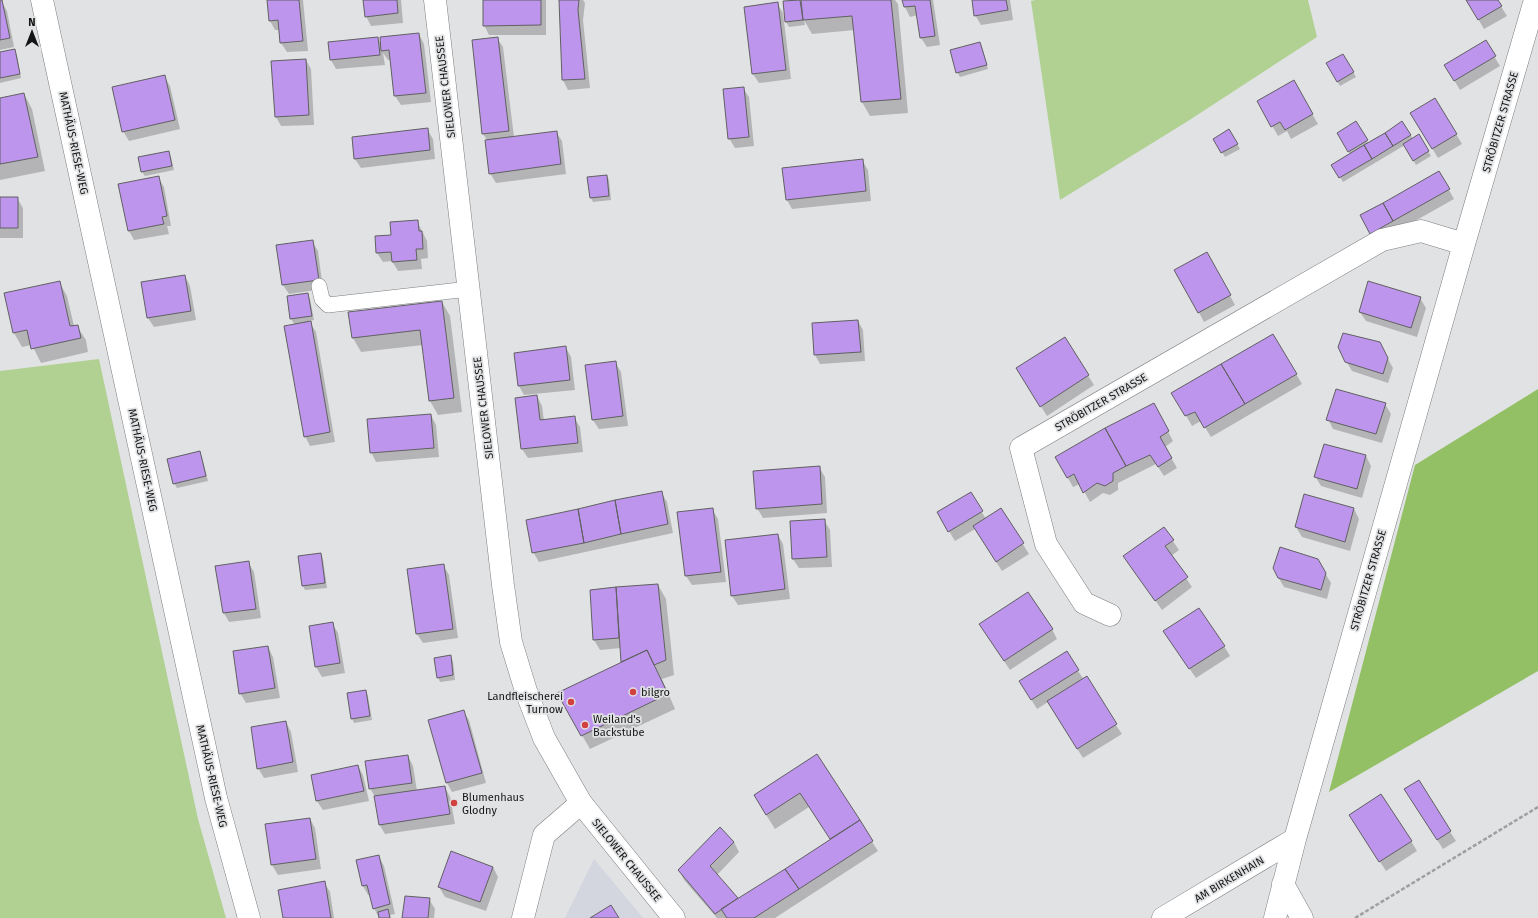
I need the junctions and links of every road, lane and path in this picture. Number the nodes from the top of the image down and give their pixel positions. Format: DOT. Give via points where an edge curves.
graph roads {
  1 [pos="42,0"];
  2 [pos="435,0"];
  3 [pos="1535,0"];
  4 [pos="1464,244"];
  5 [pos="319,286"];
  6 [pos="469,288"];
  7 [pos="1110,615"];
  8 [pos="580,803"];
  9 [pos="1538,807"];
  10 [pos="1295,839"];
  11 [pos="1283,884"];
  12 [pos="249,918"];
  13 [pos="523,918"];
  14 [pos="674,918"];
  15 [pos="1163,918"];
  16 [pos="1275,918"];
  17 [pos="1302,918"];
  18 [pos="1355,918"];
  1 -- 12 [label="street, MATHÄUS-RIESE-WEG" via="216,798"];
  2 -- 6 [label="street, SIELOWER CHAUSSEE"];
  3 -- 4 [label="street, STRÖBITZER STRASSE"];
  4 -- 7 [label="street, STRÖBITZER STRASSE" via="1421,231 1382,240 1021,448 1046,544 1084,603"];
  4 -- 10 [label="street, STRÖBITZER STRASSE"];
  5 -- 6 [label="lane" via="322,299 328,305"];
  6 -- 8 [label="street, SIELOWER CHAUSSEE" via="511,642 544,738"];
  8 -- 13 [label="street" via="544,834"];
  8 -- 14 [label="street, SIELOWER CHAUSSEE"];
  9 -- 18 [label="path"];
  10 -- 11 [label="street, STRÖBITZER STRASSE"];
  10 -- 15 [label="street, AM BIRKENHAIN"];
  11 -- 16 [label="street, STRÖBITZER STRASSE"];
  11 -- 17 [label="street"];
}
